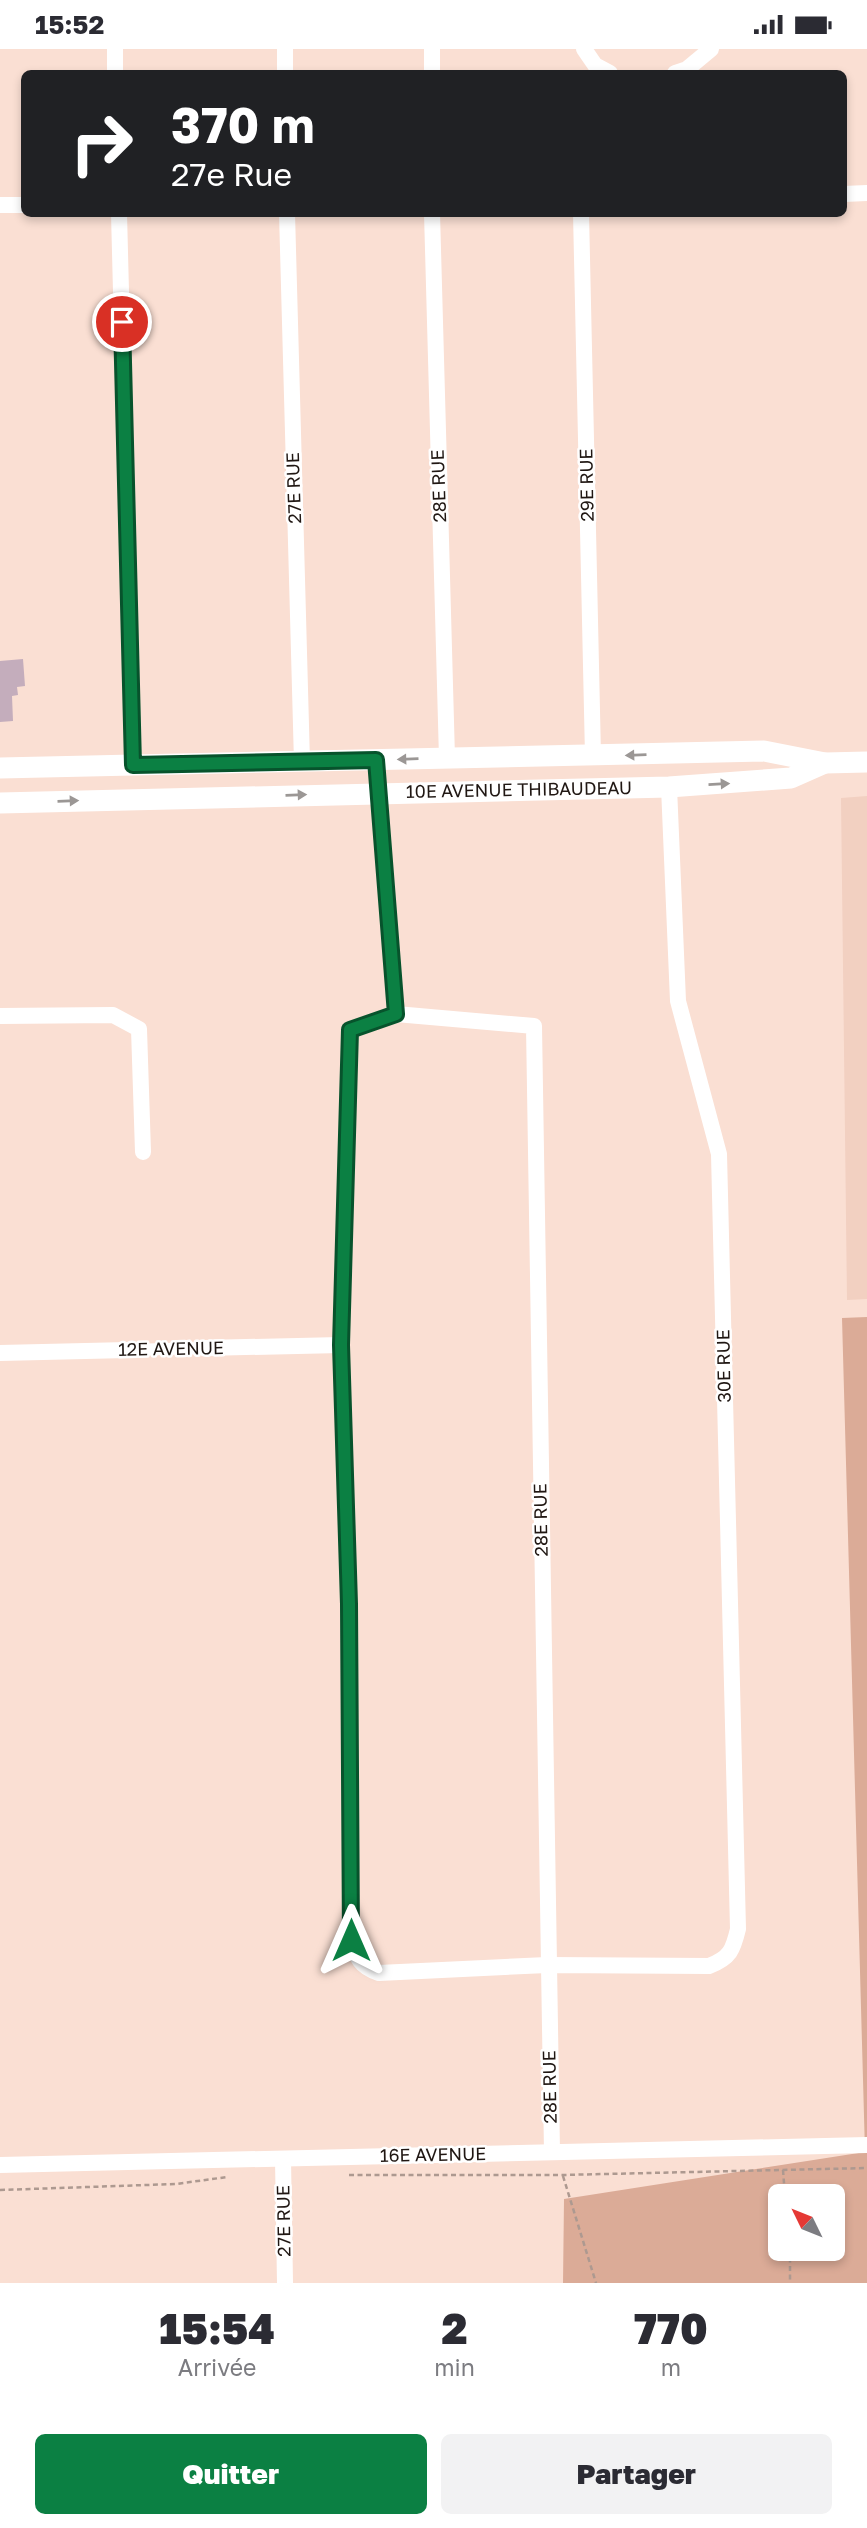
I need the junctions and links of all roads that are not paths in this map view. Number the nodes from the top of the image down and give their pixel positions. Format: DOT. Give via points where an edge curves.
graph roads {
  1 [pos="114,49"];
  2 [pos="285,49"];
  3 [pos="432,49"];
  4 [pos="584,49"];
  5 [pos="711,49"];
  6 [pos="115,70"];
  7 [pos="285,70"];
  8 [pos="432,70"];
  9 [pos="604,70"];
  10 [pos="684,70"];
  11 [pos="867,193"];
  12 [pos="847,194"];
  13 [pos="0,205"];
  14 [pos="21,205"];
  15 [pos="119,217"];
  16 [pos="287,217"];
  17 [pos="432,217"];
  18 [pos="581,217"];
  19 [pos="593,756"];
  20 [pos="447,758"];
  21 [pos="376,760"];
  22 [pos="302,762"];
  23 [pos="867,762"];
  24 [pos="825,763"];
  25 [pos="133,765"];
  26 [pos="0,768"];
  27 [pos="669,787"];
  28 [pos="378,793"];
  29 [pos="0,803"];
  30 [pos="396,1014"];
  31 [pos="0,1016"];
  32 [pos="143,1152"];
  33 [pos="341,1345"];
  34 [pos="204,1348"];
  35 [pos="128,1350"];
  36 [pos="0,1353"];
  37 [pos="547,1965"];
  38 [pos="867,2145"];
  39 [pos="552,2152"];
  40 [pos="283,2159"];
  41 [pos="0,2165"];
  42 [pos="285,2283"];
  1 -- 6 [label="street"];
  2 -- 7 [label="street"];
  3 -- 8 [label="street"];
  4 -- 9 [label="street"];
  5 -- 10 [label="street"];
  11 -- 12 [label="street"];
  13 -- 14 [label="street"];
  15 -- 25 [label="street"];
  16 -- 22 [label="street, 27E RUE"];
  17 -- 20 [label="street, 28E RUE"];
  18 -- 19 [label="street, 29E RUE"];
  19 -- 20 [label="street, 10E AVENUE THIBAUDEAU"];
  24 -- 19 [label="street, 10E AVENUE THIBAUDEAU, one-way" via="764,751"];
  20 -- 21 [label="street, 10E AVENUE THIBAUDEAU, one-way"];
  21 -- 22 [label="street, 10E AVENUE THIBAUDEAU"];
  21 -- 28 [label="street"];
  22 -- 25 [label="street, 10E AVENUE THIBAUDEAU"];
  23 -- 24 [label="street, 10E AVENUE THIBAUDEAU"];
  27 -- 24 [label="street, 10E AVENUE THIBAUDEAU, one-way" via="791,778"];
  25 -- 26 [label="street, 10E AVENUE THIBAUDEAU"];
  27 -- 28 [label="street, 10E AVENUE THIBAUDEAU"];
  27 -- 37 [label="street, 30E RUE" via="678,1001 719,1154 738,1930 733,1951 709,1966"];
  29 -- 28 [label="street, 10E AVENUE THIBAUDEAU, one-way"];
  28 -- 30 [label="street"];
  30 -- 33 [label="street" via="350,1030"];
  30 -- 37 [label="street, 28E RUE" via="534,1026"];
  31 -- 32 [label="street" via="113,1015 139,1030"];
  33 -- 34 [label="street, 12E AVENUE"];
  33 -- 37 [label="street" via="349,1604 351,1940 357,1959 379,1973"];
  34 -- 35 [label="street, 12E AVENUE"];
  35 -- 36 [label="street, 12E AVENUE"];
  37 -- 39 [label="street, 28E RUE"];
  38 -- 39 [label="street, 16E AVENUE"];
  39 -- 40 [label="street, 16E AVENUE"];
  40 -- 41 [label="street, 16E AVENUE"];
  40 -- 42 [label="street, 27E RUE"];
}
